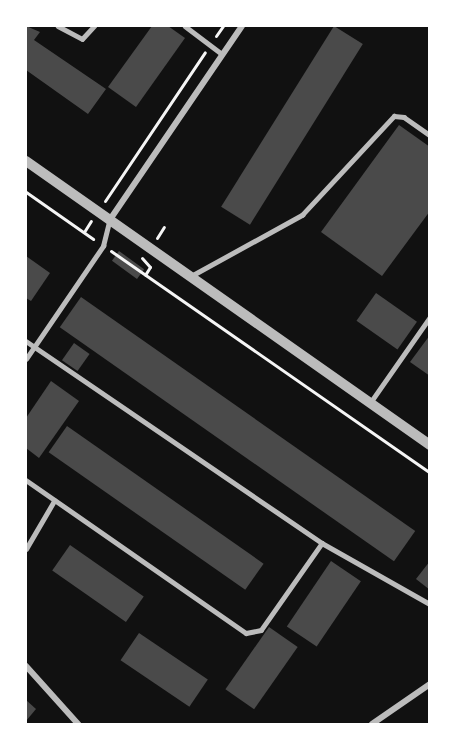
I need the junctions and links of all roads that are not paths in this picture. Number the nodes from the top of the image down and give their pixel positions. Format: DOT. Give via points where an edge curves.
graph roads {
  1 [pos="58,26"];
  2 [pos="94,26"];
  3 [pos="185,26"];
  4 [pos="242,26"];
  5 [pos="222,54"];
  6 [pos="429,135"];
  7 [pos="26,161"];
  8 [pos="109,221"];
  9 [pos="190,277"];
  10 [pos="429,317"];
  11 [pos="26,341"];
  12 [pos="33,346"];
  13 [pos="26,359"];
  14 [pos="370,403"];
  15 [pos="429,445"];
  16 [pos="26,480"];
  17 [pos="54,501"];
  18 [pos="322,543"];
  19 [pos="26,549"];
  20 [pos="429,604"];
  21 [pos="26,666"];
  22 [pos="429,684"];
  23 [pos="78,724"];
  24 [pos="372,724"];
  1 -- 2 [label="lane" via="82,39"];
  3 -- 5 [label="lane"];
  4 -- 5 [label="street"];
  5 -- 8 [label="street"];
  6 -- 9 [label="lane" via="404,117 394,116 302,215"];
  7 -- 8 [label="street"];
  8 -- 9 [label="street"];
  8 -- 12 [label="lane" via="103,246"];
  9 -- 14 [label="street"];
  10 -- 14 [label="lane"];
  11 -- 12 [label="lane"];
  12 -- 13 [label="lane"];
  12 -- 18 [label="lane"];
  14 -- 15 [label="street"];
  16 -- 17 [label="lane"];
  17 -- 18 [label="lane" via="246,633 261,630"];
  17 -- 19 [label="lane"];
  18 -- 20 [label="lane"];
  21 -- 23 [label="street"];
  22 -- 24 [label="street"];
}
